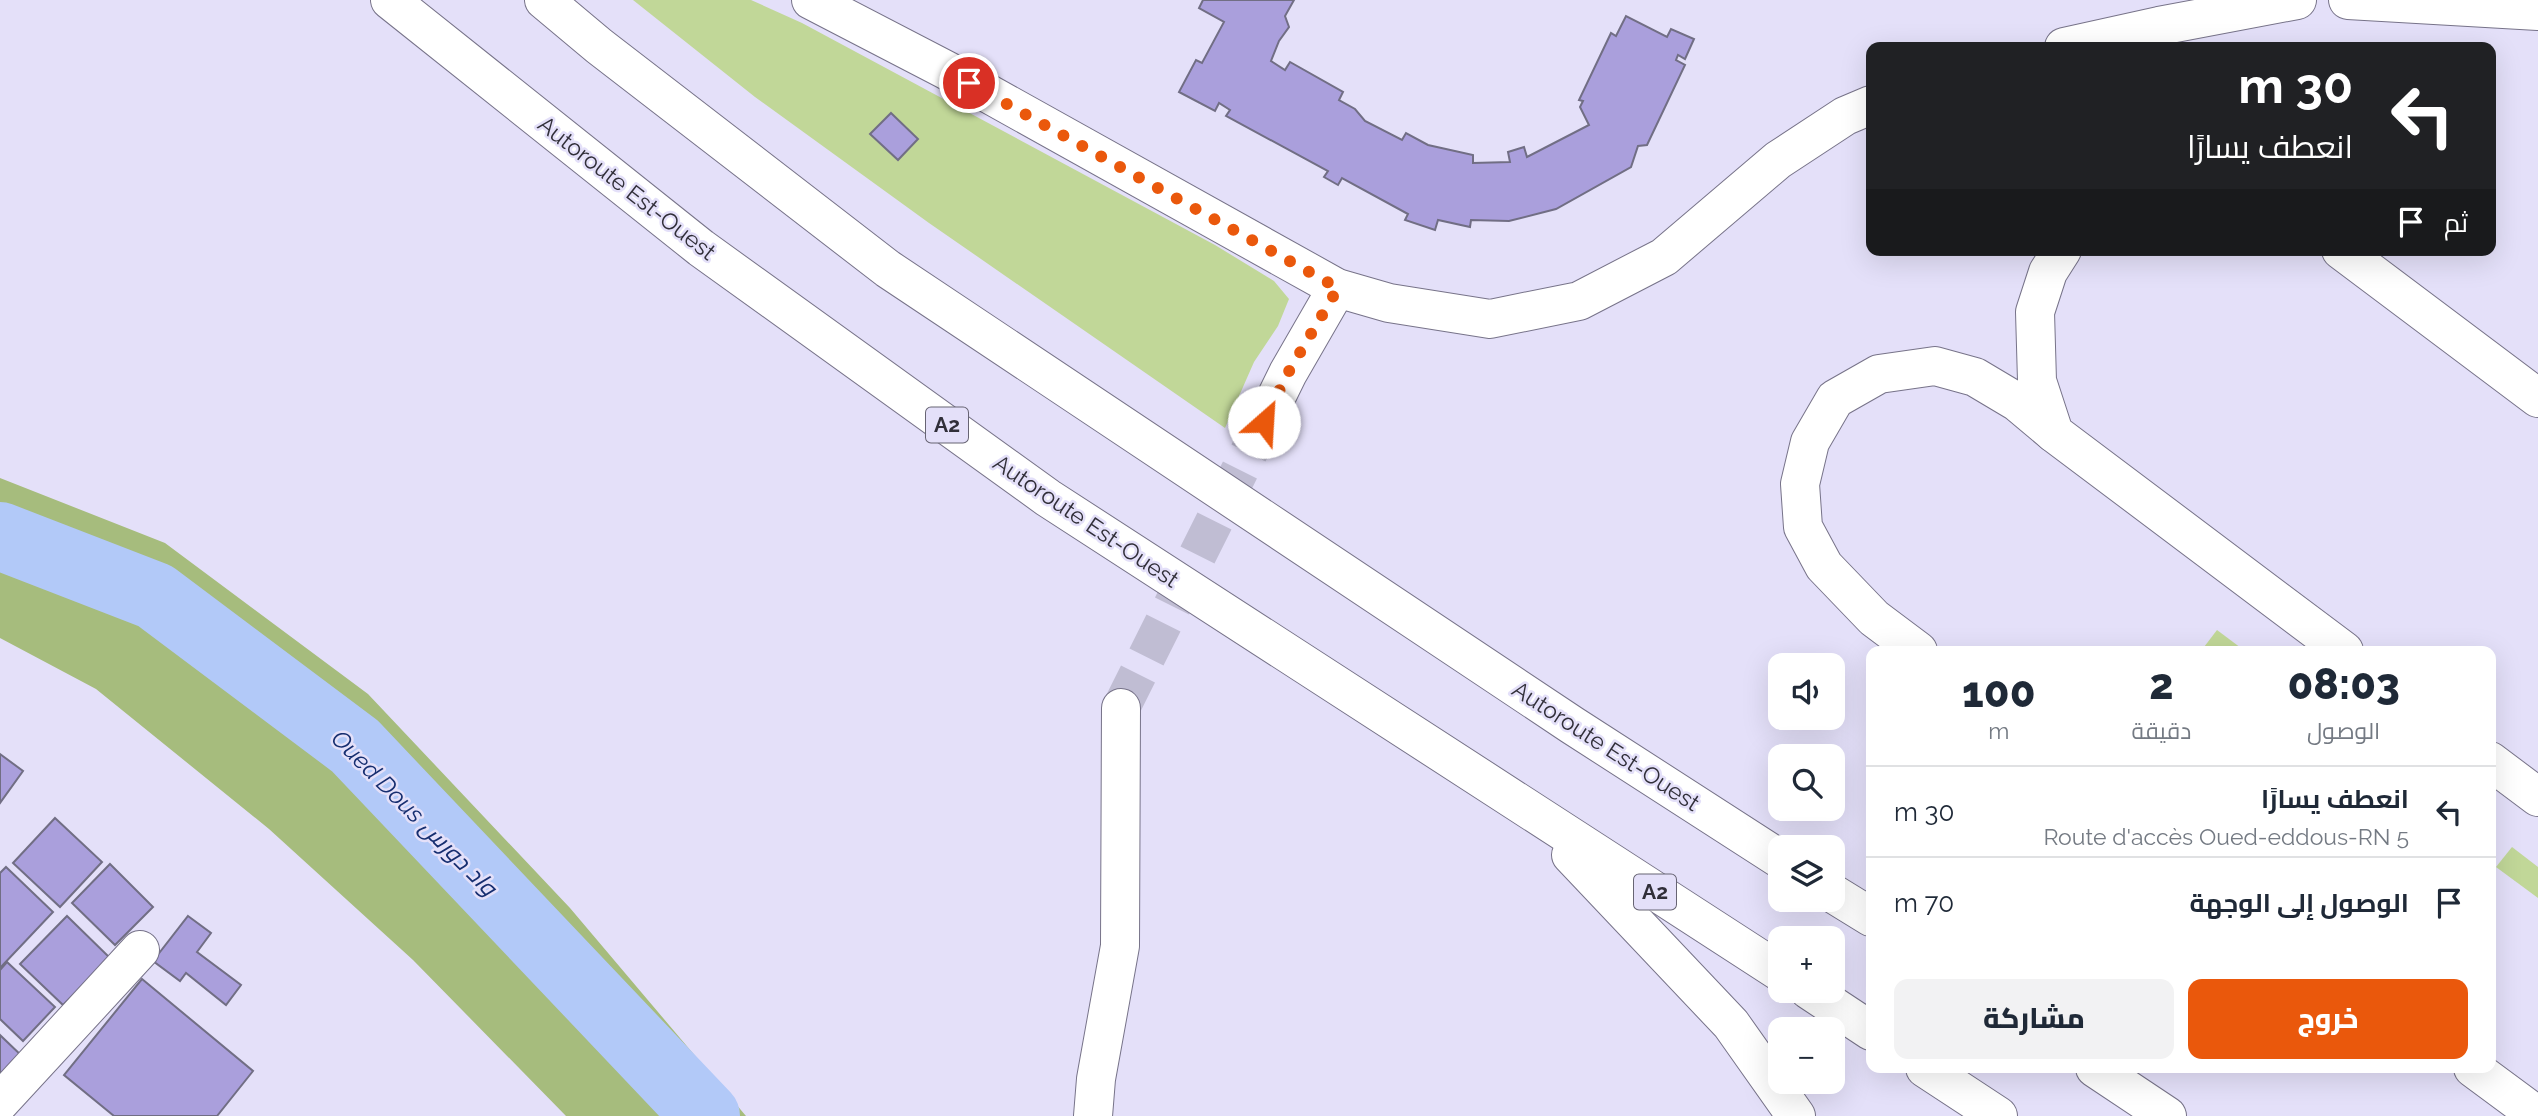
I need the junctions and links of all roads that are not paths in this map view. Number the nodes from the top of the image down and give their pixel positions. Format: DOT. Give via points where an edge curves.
graph roads {
  1 [pos="390,0"];
  2 [pos="544,0"];
  3 [pos="811,0"];
  4 [pos="2297,0"];
  5 [pos="2348,0"];
  6 [pos="2222,7"];
  7 [pos="2538,12"];
  8 [pos="2084,42"];
  9 [pos="1866,107"];
  10 [pos="2058,256"];
  11 [pos="2348,256"];
  12 [pos="1338,288"];
  13 [pos="2538,398"];
  14 [pos="1264,422"];
  15 [pos="2054,433"];
  16 [pos="1911,646"];
  17 [pos="2337,646"];
  18 [pos="1121,708"];
  19 [pos="2496,766"];
  20 [pos="2538,797"];
  21 [pos="1531,813"];
  22 [pos="1768,851"];
  23 [pos="1845,901"];
  24 [pos="1866,914"];
  25 [pos="140,950"];
  26 [pos="1768,964"];
  27 [pos="1829,1003"];
  28 [pos="1866,1028"];
  29 [pos="1933,1073"];
  30 [pos="2103,1073"];
  31 [pos="2480,1073"];
  32 [pos="0,1102"];
  33 [pos="1093,1116"];
  34 [pos="1796,1116"];
  35 [pos="1998,1116"];
  36 [pos="2168,1116"];
  37 [pos="2538,1116"];
  1 -- 21 [label="main road, Autoroute Est-Ouest / A2" via="701,248 1048,498"];
  2 -- 22 [label="main road, Autoroute Est-Ouest" via="888,269"];
  3 -- 12 [label="main road"];
  4 -- 6 [label="main road"];
  5 -- 7 [label="main road"];
  6 -- 8 [label="main road"];
  9 -- 12 [label="main road" via="1778,160 1664,257 1579,300 1490,319 1389,303"];
  10 -- 15 [label="main road" via="2035,312 2037,382"];
  11 -- 13 [label="main road"];
  12 -- 14 [label="main road"];
  15 -- 16 [label="main road" via="1975,376 1935,366 1879,374 1835,399 1810,442 1800,484 1803,527 1824,566 1874,618"];
  15 -- 17 [label="main road"];
  18 -- 33 [label="main road" via="1120,946"];
  19 -- 20 [label="main road"];
  21 -- 26 [label="main road, Autoroute Est-Ouest / A2"];
  21 -- 34 [label="main road" via="1731,1024"];
  23 -- 24 [label="main road"];
  25 -- 32 [label="main road"];
  27 -- 28 [label="main road"];
  29 -- 35 [label="main road"];
  30 -- 36 [label="main road"];
  31 -- 37 [label="main road"];
}
